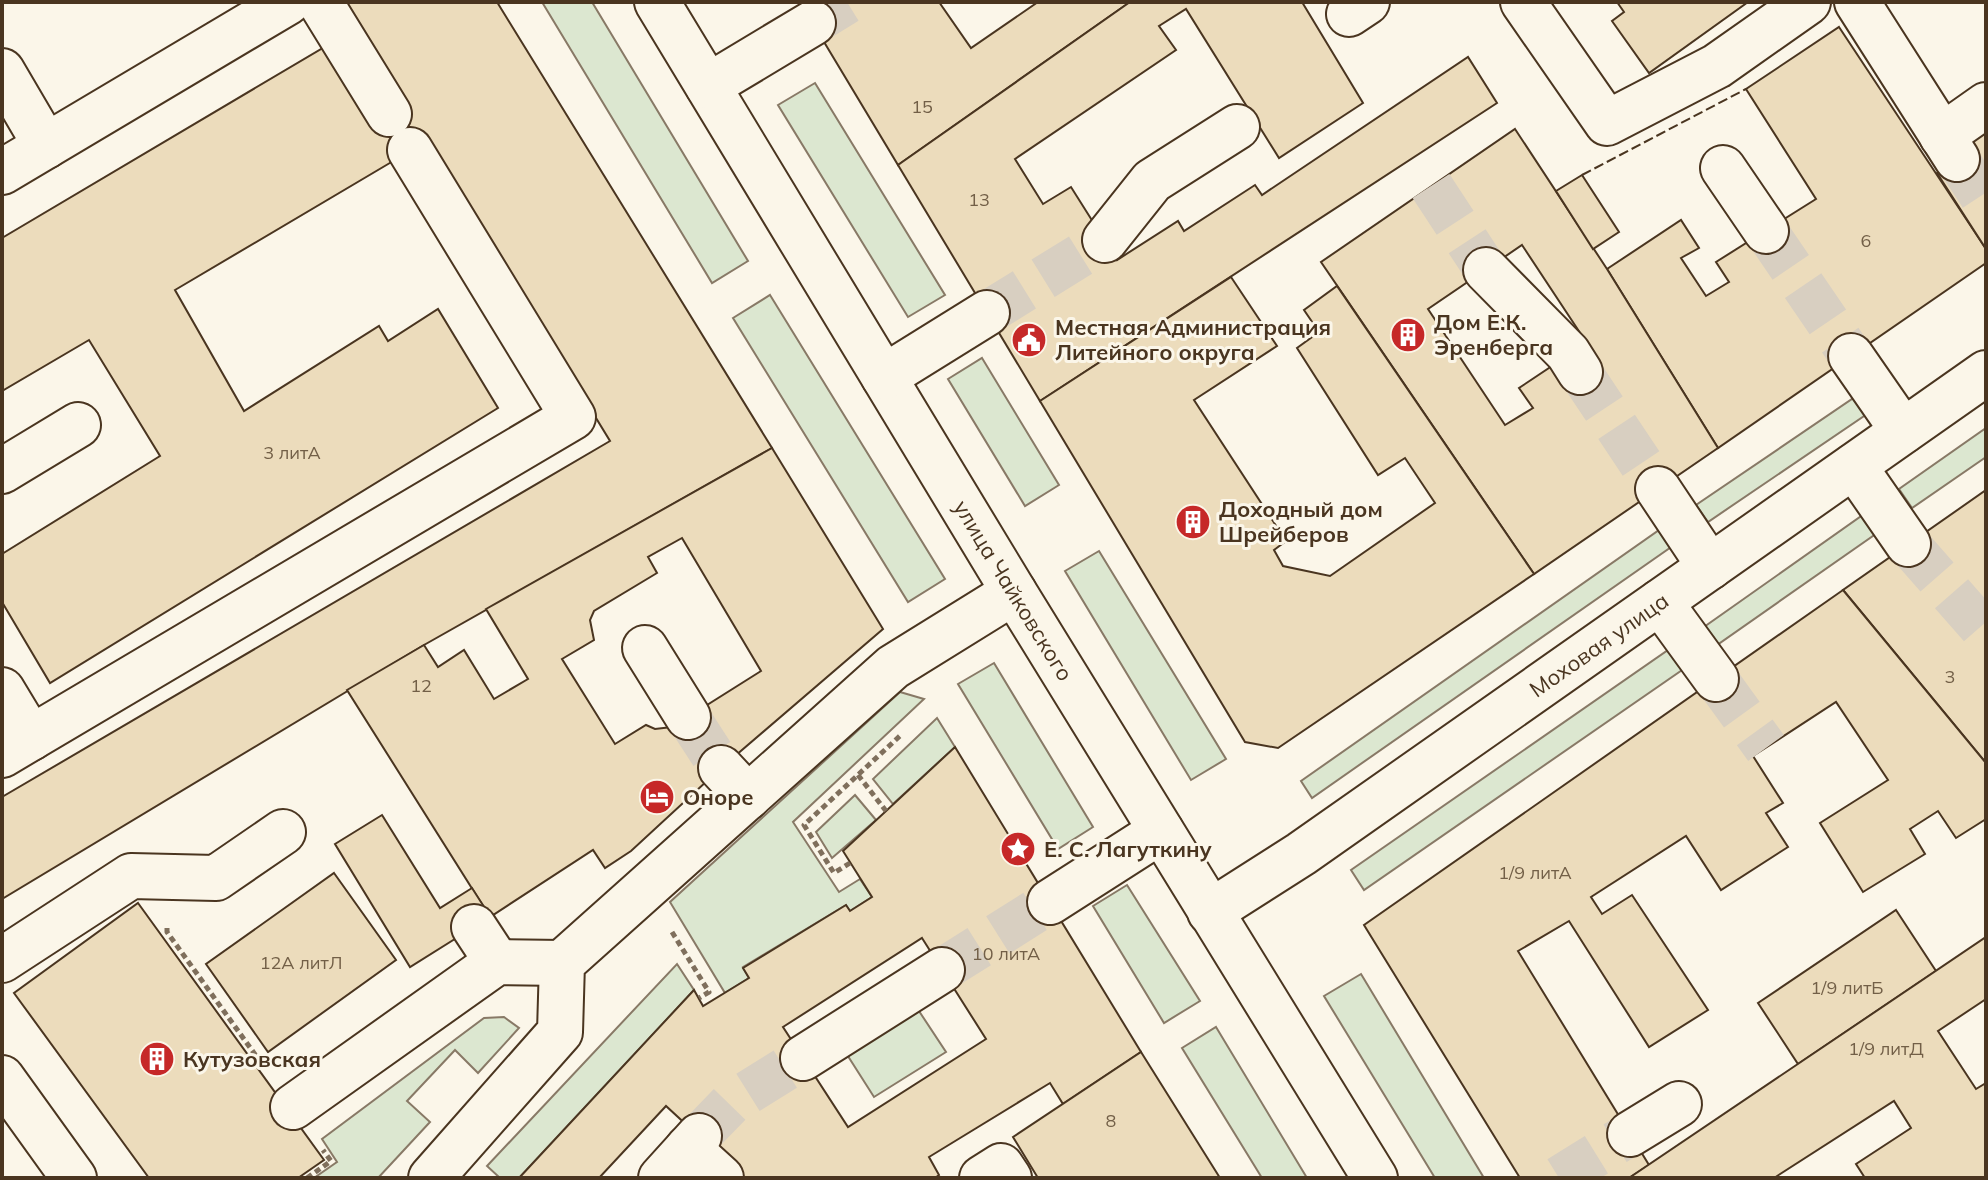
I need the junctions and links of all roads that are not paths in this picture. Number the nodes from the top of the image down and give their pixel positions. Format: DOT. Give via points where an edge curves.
graph roads {
  1 [pos="288,2"];
  2 [pos="320,2"];
  3 [pos="657,2"];
  4 [pos="1523,2"];
  5 [pos="1808,2"];
  6 [pos="1857,2"];
  7 [pos="813,23"];
  8 [pos="2,71"];
  9 [pos="708,86"];
  10 [pos="1986,105"];
  11 [pos="1237,127"];
  12 [pos="46,146"];
  13 [pos="1723,168"];
  14 [pos="2,172"];
  15 [pos="1766,231"];
  16 [pos="1105,240"];
  17 [pos="1486,270"];
  18 [pos="987,313"];
  19 [pos="1851,356"];
  20 [pos="1580,372"];
  21 [pos="1986,373"];
  22 [pos="884,377"];
  23 [pos="78,425"];
  24 [pos="1903,431"];
  25 [pos="1854,466"];
  26 [pos="2,471"];
  27 [pos="1658,489"];
  28 [pos="1908,544"];
  29 [pos="1710,567"];
  30 [pos="1014,592"];
  31 [pos="1660,602"];
  32 [pos="645,648"];
  33 [pos="1716,679"];
  34 [pos="2,690"];
  35 [pos="688,717"];
  36 [pos="17,746"];
  37 [pos="1161,831"];
  38 [pos="283,832"];
  39 [pos="1050,902"];
  40 [pos="1210,912"];
  41 [pos="2,960"];
  42 [pos="562,963"];
  43 [pos="942,970"];
  44 [pos="803,1058"];
  45 [pos="2,1078"];
  46 [pos="1679,1104"];
  47 [pos="293,1107"];
  48 [pos="1630,1134"];
  49 [pos="683,1154"];
  50 [pos="74,1178"];
  51 [pos="431,1178"];
  52 [pos="721,1178"];
  53 [pos="982,1178"];
  54 [pos="1009,1178"];
  55 [pos="1375,1178"];
  1 -- 12 [label="street"];
  2 -- 36 [label="street" via="573,417"];
  3 -- 9 [label="street, улица Чайковского"];
  4 -- 5 [label="street" via="1607,123 1717,66"];
  6 -- 10 [label="street" via="1950,147"];
  7 -- 9 [label="street"];
  8 -- 12 [label="street"];
  9 -- 22 [label="street, улица Чайковского"];
  11 -- 16 [label="street" via="1152,181"];
  12 -- 14 [label="street"];
  13 -- 15 [label="street"];
  17 -- 20 [label="street" via="1568,353"];
  18 -- 22 [label="street"];
  19 -- 24 [label="street"];
  21 -- 24 [label="street, Моховая улица"];
  22 -- 30 [label="street, улица Чайковского"];
  23 -- 26 [label="street"];
  24 -- 25 [label="street, Моховая улица"];
  25 -- 28 [label="street"];
  25 -- 29 [label="street, Моховая улица"];
  27 -- 29 [label="street"];
  29 -- 31 [label="street, Моховая улица"];
  30 -- 37 [label="street, улица Чайковского"];
  30 -- 42 [label="street" via="893,667 735,782 646,889"];
  31 -- 33 [label="street"];
  31 -- 40 [label="street, Моховая улица"];
  32 -- 35 [label="street"];
  34 -- 36 [label="street"];
  37 -- 39 [label="street"];
  37 -- 40 [label="street, улица Чайковского"];
  38 -- 41 [label="street" via="216,878 131,876"];
  40 -- 55 [label="street, улица Чайковского"];
  42 -- 47 [label="street" via="486,944"];
  42 -- 51 [label="street" via="560,1032"];
  43 -- 44 [label="street"];
  45 -- 50 [label="street"];
  46 -- 48 [label="street"];
  49 -- 52 [label="street"];
  53 -- 54 [label="street" via="1001,1166"];
}
